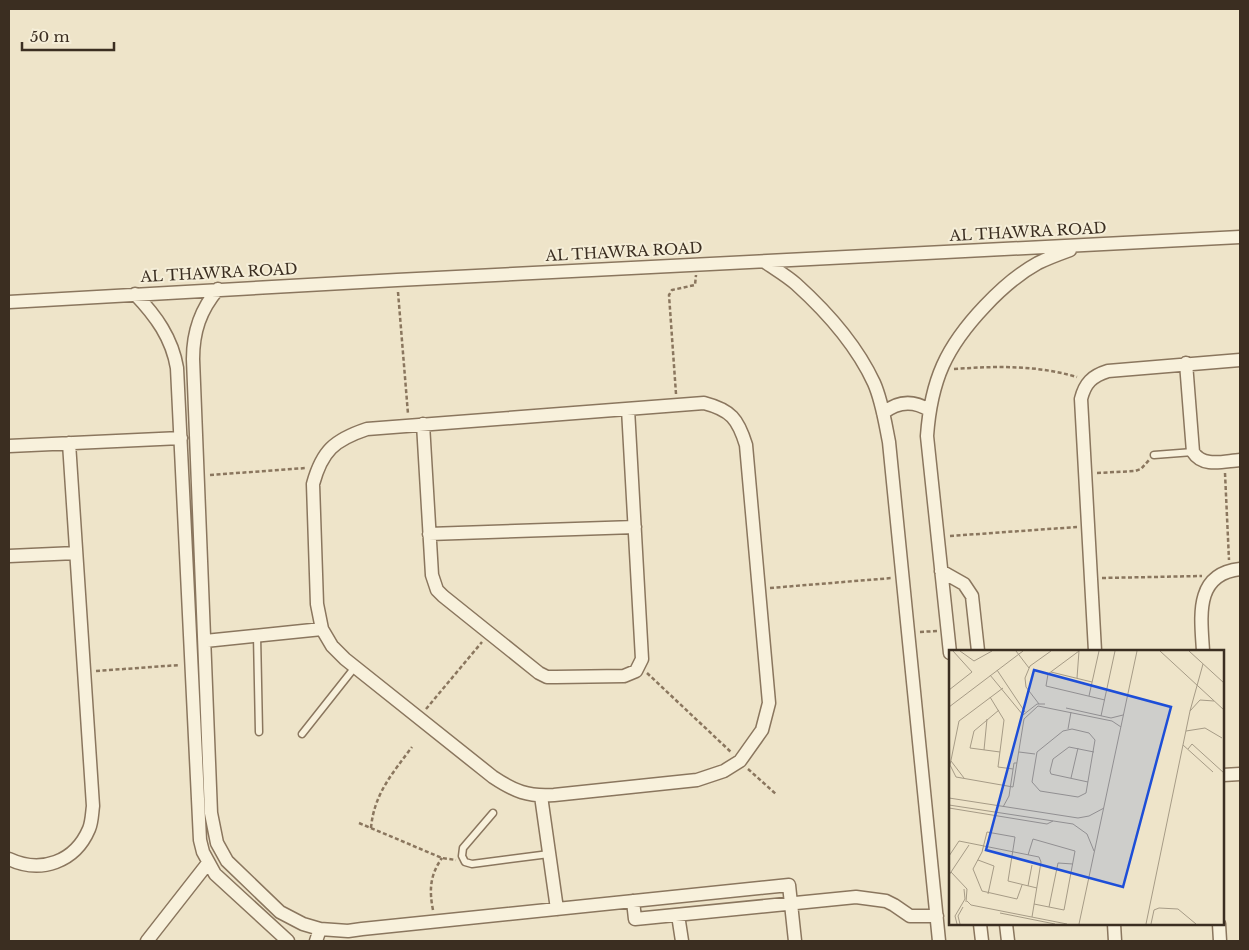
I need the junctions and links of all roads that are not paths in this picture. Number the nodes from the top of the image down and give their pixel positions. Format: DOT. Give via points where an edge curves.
graph roads {
  1 [pos="1240,237"];
  2 [pos="1079,246"];
  3 [pos="765,262"];
  4 [pos="218,289"];
  5 [pos="135,294"];
  6 [pos="9,302"];
  7 [pos="1240,360"];
  8 [pos="1186,363"];
  9 [pos="194,367"];
  10 [pos="177,368"];
  11 [pos="628,409"];
  12 [pos="929,410"];
  13 [pos="883,413"];
  14 [pos="423,424"];
  15 [pos="181,438"];
  16 [pos="69,443"];
  17 [pos="9,446"];
  18 [pos="1193,452"];
  19 [pos="1154,455"];
  20 [pos="1240,460"];
  21 [pos="200,518"];
  22 [pos="185,519"];
  23 [pos="635,527"];
  24 [pos="429,534"];
  25 [pos="76,553"];
  26 [pos="9,556"];
  27 [pos="941,571"];
  28 [pos="1230,572"];
  29 [pos="188,581"];
  30 [pos="202,581"];
  31 [pos="322,629"];
  32 [pos="257,635"];
  33 [pos="205,640"];
  34 [pos="950,650"];
  35 [pos="978,650"];
  36 [pos="1095,650"];
  37 [pos="1203,650"];
  38 [pos="355,667"];
  39 [pos="259,732"];
  40 [pos="302,734"];
  41 [pos="195,746"];
  42 [pos="208,747"];
  43 [pos="1240,774"];
  44 [pos="1224,775"];
  45 [pos="540,796"];
  46 [pos="493,813"];
  47 [pos="549,854"];
  48 [pos="9,859"];
  49 [pos="208,864"];
  50 [pos="633,901"];
  51 [pos="791,904"];
  52 [pos="557,909"];
  53 [pos="678,914"];
  54 [pos="937,916"];
  55 [pos="291,919"];
  56 [pos="980,925"];
  57 [pos="1006,925"];
  58 [pos="1114,925"];
  59 [pos="1219,925"];
  60 [pos="318,935"];
  61 [pos="286,940"];
  62 [pos="147,941"];
  63 [pos="682,941"];
  64 [pos="795,941"];
  65 [pos="939,941"];
  66 [pos="982,941"];
  67 [pos="1008,941"];
  68 [pos="1115,941"];
  69 [pos="1220,941"];
  1 -- 2 [label="street, AL THAWRA ROAD"];
  2 -- 3 [label="street, AL THAWRA ROAD"];
  2 -- 12 [label="street" via="1037,264 1000,290 968,324 940,370"];
  3 -- 4 [label="street, AL THAWRA ROAD"];
  3 -- 13 [label="street" via="795,283 849,340 874,384"];
  4 -- 5 [label="street, AL THAWRA ROAD"];
  4 -- 9 [label="street" via="204,307 196,329"];
  5 -- 6 [label="street, AL THAWRA ROAD"];
  5 -- 10 [label="street" via="165,331"];
  7 -- 8 [label="street"];
  8 -- 18 [label="street"];
  8 -- 36 [label="street" via="1108,371 1088,380 1084,388 1081,399"];
  9 -- 10 [label="street"];
  9 -- 21 [label="street"];
  10 -- 15 [label="street"];
  11 -- 14 [label="street"];
  11 -- 23 [label="street"];
  11 -- 45 [label="street" via="704,403 733,417 742,430 746,445 769,703 762,730 740,761 724,771 697,780"];
  12 -- 13 [label="street" via="909,402 895,405"];
  12 -- 27 [label="street" via="927,436"];
  13 -- 54 [label="street" via="889,442"];
  14 -- 24 [label="street"];
  14 -- 31 [label="street" via="367,429 348,435 331,448 318,467 313,484 313,504"];
  15 -- 16 [label="street"];
  15 -- 22 [label="street"];
  16 -- 17 [label="street"];
  16 -- 25 [label="street"];
  18 -- 19 [label="lane"];
  18 -- 20 [label="street" via="1206,462"];
  21 -- 22 [label="street"];
  21 -- 30 [label="street"];
  22 -- 29 [label="street"];
  23 -- 24 [label="street"];
  23 -- 24 [label="street" via="642,660 636,671 624,676 548,677 532,668 437,590 432,575"];
  25 -- 26 [label="street"];
  25 -- 48 [label="street" via="93,806 90,827 80,846 63,860 42,866 20,865"];
  27 -- 34 [label="street"];
  27 -- 35 [label="street" via="964,584 972,596"];
  28 -- 37 [label="street" via="1209,585 1203,598"];
  29 -- 30 [label="street"];
  29 -- 41 [label="street"];
  30 -- 33 [label="street"];
  31 -- 32 [label="street"];
  31 -- 38 [label="street" via="332,646"];
  32 -- 33 [label="street"];
  32 -- 39 [label="lane"];
  33 -- 42 [label="street"];
  38 -- 40 [label="lane"];
  38 -- 45 [label="street" via="510,788"];
  41 -- 42 [label="street"];
  41 -- 49 [label="street" via="200,840"];
  42 -- 55 [label="street" via="212,823 222,852 233,868 269,903"];
  43 -- 44 [label="street"];
  45 -- 47 [label="street"];
  46 -- 47 [label="lane" via="463,848 463,859 468,864"];
  47 -- 52 [label="street"];
  49 -- 61 [label="street" via="223,883"];
  49 -- 62 [label="street"];
  50 -- 51 [label="street" via="789,884"];
  50 -- 52 [label="street"];
  50 -- 53 [label="street" via="635,919"];
  51 -- 53 [label="street"];
  51 -- 54 [label="street" via="856,896 894,905 910,916"];
  51 -- 64 [label="street"];
  52 -- 60 [label="street"];
  53 -- 63 [label="street"];
  54 -- 65 [label="street"];
  55 -- 60 [label="street"];
  55 -- 61 [label="street" via="285,927"];
  56 -- 66 [label="street"];
  57 -- 67 [label="street"];
  58 -- 68 [label="street"];
  59 -- 69 [label="street"];
}
